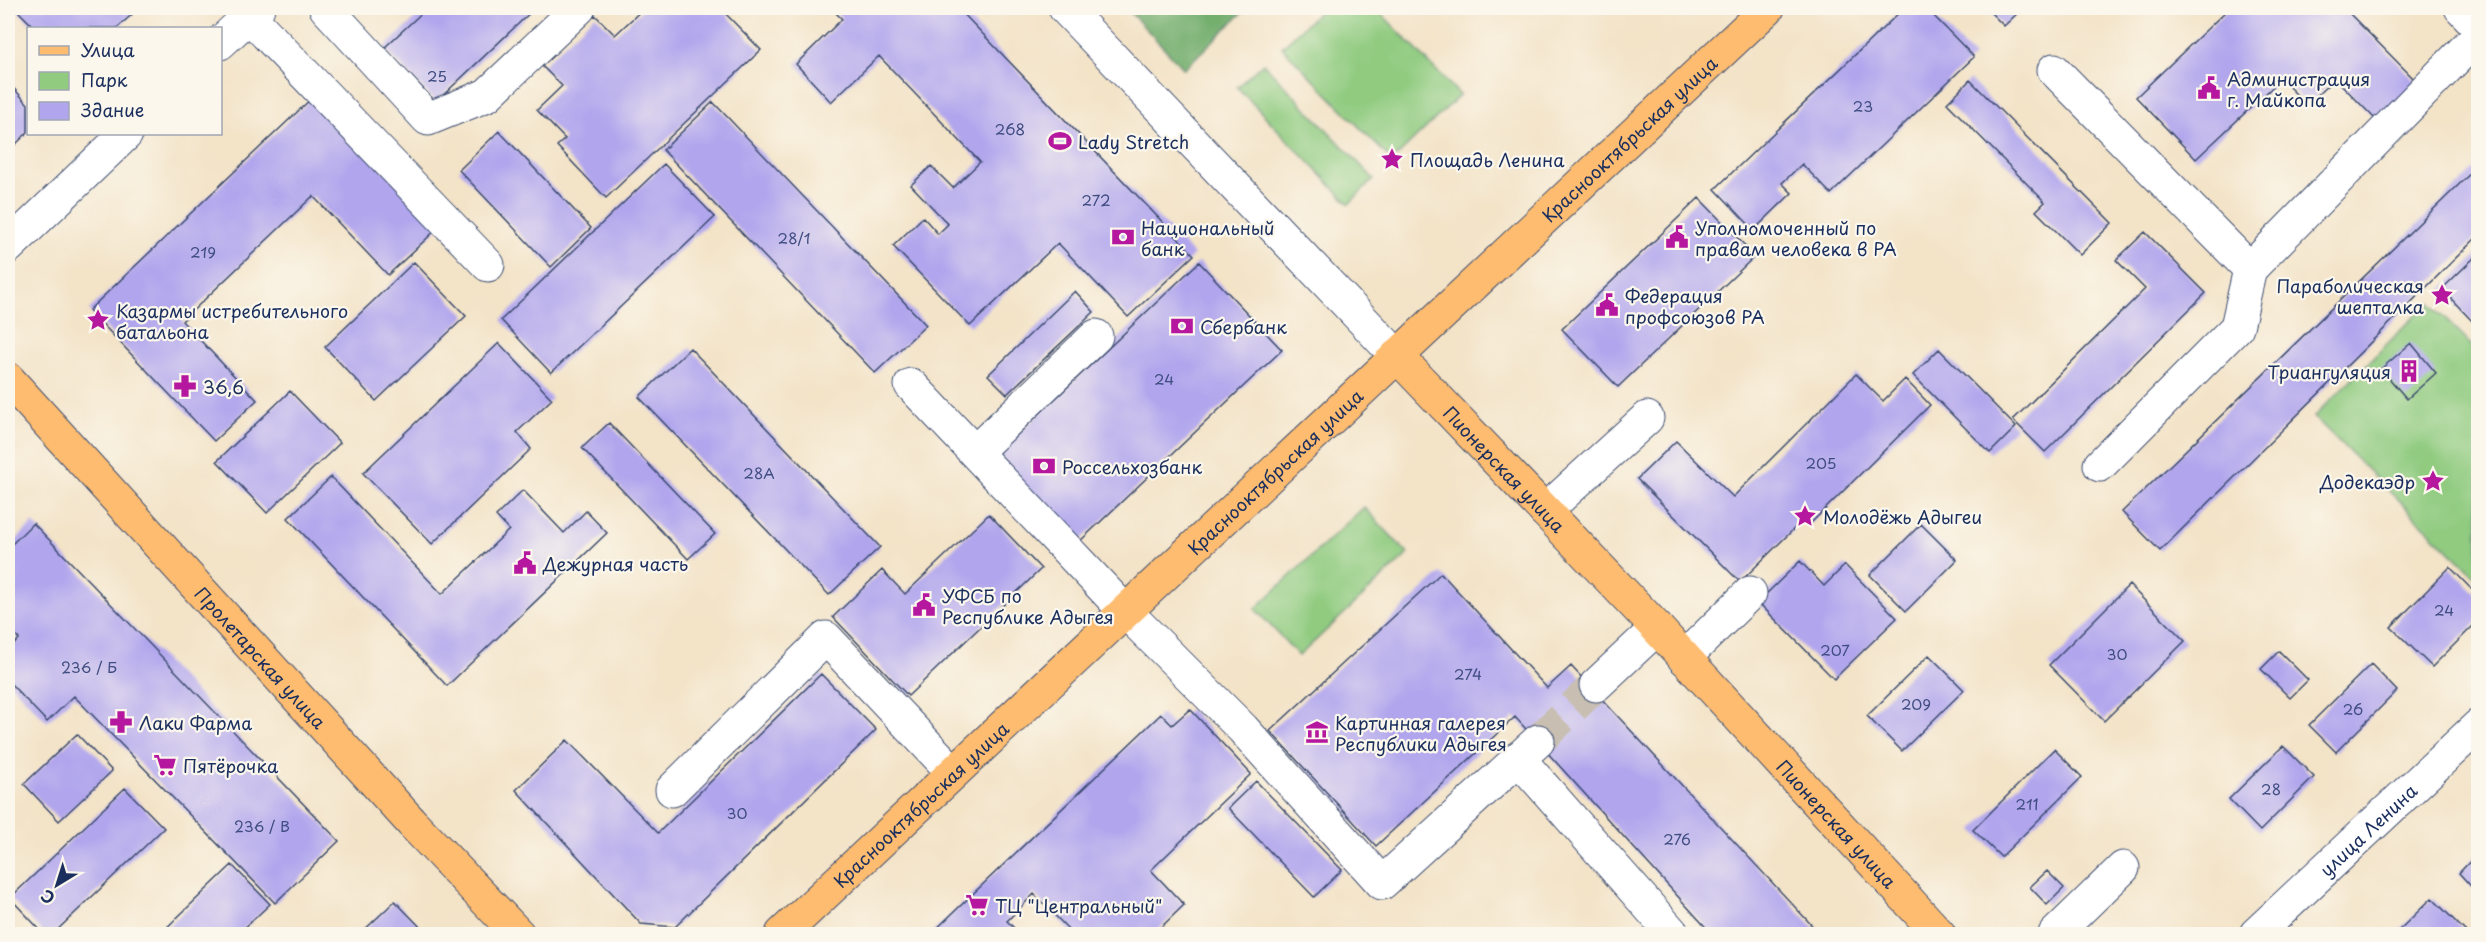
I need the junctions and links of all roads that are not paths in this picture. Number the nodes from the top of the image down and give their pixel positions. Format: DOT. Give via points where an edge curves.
graph roads {
  1 [pos="326,8"];
  2 [pos="579,8"];
  3 [pos="1065,8"];
  4 [pos="1768,8"];
  5 [pos="2461,8"];
  6 [pos="254,12"];
  7 [pos="2478,26"];
  8 [pos="2478,36"];
  9 [pos="222,41"];
  10 [pos="2054,70"];
  11 [pos="125,135"];
  12 [pos="8,247"];
  13 [pos="488,265"];
  14 [pos="2250,269"];
  15 [pos="1096,336"];
  16 [pos="1397,356"];
  17 [pos="8,379"];
  18 [pos="911,385"];
  19 [pos="1647,418"];
  20 [pos="975,452"];
  21 [pos="2100,465"];
  22 [pos="1545,512"];
  23 [pos="1750,593"];
  24 [pos="1125,611"];
  25 [pos="1657,628"];
  26 [pos="1684,658"];
  27 [pos="1596,685"];
  28 [pos="2478,726"];
  29 [pos="953,772"];
  30 [pos="672,790"];
  31 [pos="2123,868"];
  32 [pos="518,934"];
  33 [pos="782,934"];
  34 [pos="1673,934"];
  35 [pos="1940,934"];
  36 [pos="2055,934"];
  37 [pos="2256,934"];
  1 -- 2 [label="street" via="428,119 486,95"];
  3 -- 16 [label="street, Пионерская улица"];
  4 -- 16 [label="main road, Краснооктябрьская улица"];
  5 -- 7 [label="street"];
  6 -- 9 [label="street"];
  6 -- 13 [label="street"];
  8 -- 14 [label="street"];
  10 -- 14 [label="street"];
  11 -- 12 [label="street"];
  14 -- 21 [label="street" via="2237,327"];
  15 -- 20 [label="street"];
  16 -- 22 [label="main road, Пионерская улица"];
  16 -- 24 [label="main road, Краснооктябрьская улица"];
  17 -- 32 [label="main road, Пролетарская улица"];
  18 -- 20 [label="street"];
  19 -- 22 [label="street"];
  20 -- 24 [label="street"];
  22 -- 25 [label="main road, Пионерская улица"];
  23 -- 26 [label="street"];
  24 -- 29 [label="main road, Краснооктябрьская улица"];
  24 -- 34 [label="street" via="1243,729 1382,883 1528,750"];
  25 -- 26 [label="main road, Пионерская улица"];
  25 -- 27 [label="street"];
  26 -- 35 [label="main road, Пионерская улица"];
  28 -- 37 [label="street, улица Ленина"];
  29 -- 30 [label="street" via="826,638"];
  29 -- 33 [label="main road, Краснооктябрьская улица"];
  31 -- 36 [label="street"];
}
